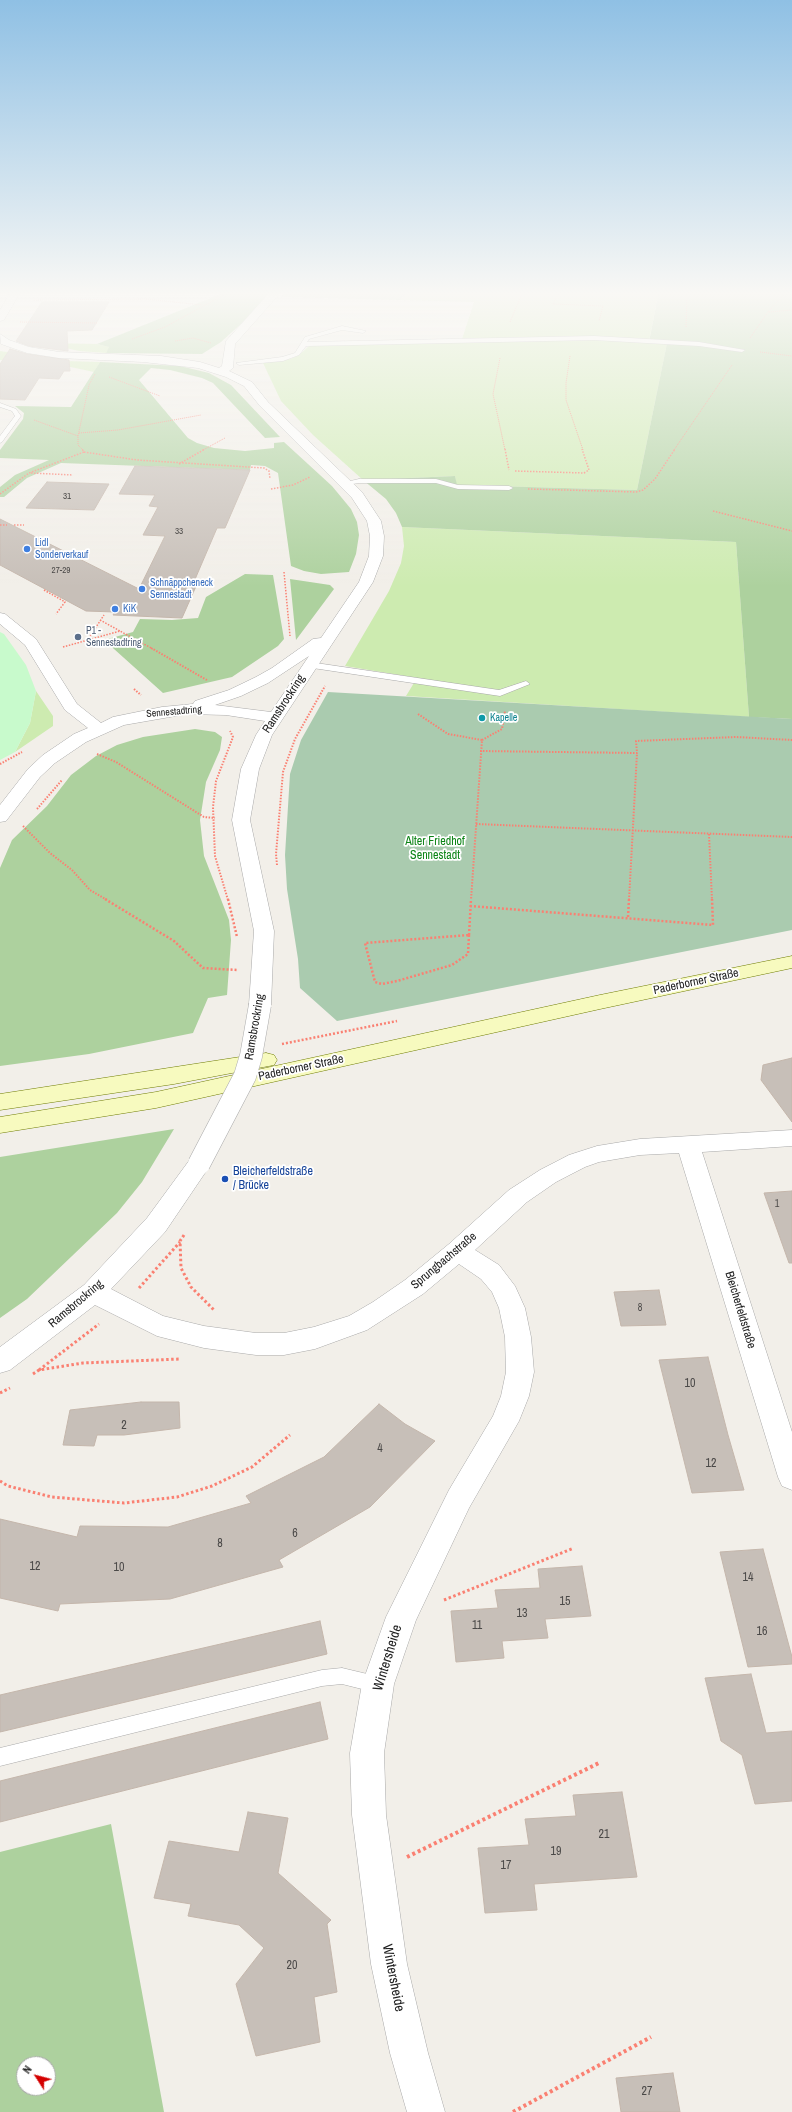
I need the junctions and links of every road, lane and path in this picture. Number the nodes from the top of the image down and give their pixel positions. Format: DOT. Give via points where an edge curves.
graph roads {
  1 [pos="88,390"];
  2 [pos="143,390"];
  3 [pos="252,390"];
  4 [pos="494,390"];
  5 [pos="566,390"];
  6 [pos="715,390"];
  7 [pos="160,396"];
  8 [pos="0,405"];
  9 [pos="201,414"];
  10 [pos="18,416"];
  11 [pos="79,433"];
  12 [pos="78,436"];
  13 [pos="225,438"];
  14 [pos="0,441"];
  15 [pos="84,452"];
  16 [pos="179,464"];
  17 [pos="509,470"];
  18 [pos="29,473"];
  19 [pos="73,475"];
  20 [pos="270,479"];
  21 [pos="346,484"];
  22 [pos="509,488"];
  23 [pos="0,494"];
  24 [pos="713,511"];
  25 [pos="0,524"];
  26 [pos="7,525"];
  27 [pos="14,525"];
  28 [pos="24,526"];
  29 [pos="792,531"];
  30 [pos="284,572"];
  31 [pos="44,590"];
  32 [pos="56,614"];
  33 [pos="104,615"];
  34 [pos="0,617"];
  35 [pos="100,620"];
  36 [pos="338,624"];
  37 [pos="120,631"];
  38 [pos="87,641"];
  39 [pos="289,642"];
  40 [pos="63,646"];
  41 [pos="309,666"];
  42 [pos="209,681"];
  43 [pos="526,684"];
  44 [pos="500,693"];
  45 [pos="320,695"];
  46 [pos="506,702"];
  47 [pos="162,712"];
  48 [pos="418,714"];
  49 [pos="275,717"];
  50 [pos="98,729"];
  51 [pos="224,730"];
  52 [pos="230,732"];
  53 [pos="482,740"];
  54 [pos="792,740"];
  55 [pos="100,750"];
  56 [pos="480,751"];
  57 [pos="637,753"];
  58 [pos="63,779"];
  59 [pos="32,814"];
  60 [pos="0,817"];
  61 [pos="241,820"];
  62 [pos="21,824"];
  63 [pos="476,824"];
  64 [pos="633,831"];
  65 [pos="709,834"];
  66 [pos="792,837"];
  67 [pos="278,868"];
  68 [pos="470,906"];
  69 [pos="628,917"];
  70 [pos="469,936"];
  71 [pos="792,962"];
  72 [pos="238,970"];
  73 [pos="600,1002"];
  74 [pos="399,1021"];
  75 [pos="274,1046"];
  76 [pos="0,1102"];
  77 [pos="0,1125"];
  78 [pos="792,1138"];
  79 [pos="688,1143"];
  80 [pos="187,1229"];
  81 [pos="458,1251"];
  82 [pos="190,1287"];
  83 [pos="93,1292"];
  84 [pos="120,1360"];
  85 [pos="0,1362"];
  86 [pos="28,1377"];
  87 [pos="16,1384"];
  88 [pos="0,1393"];
  89 [pos="290,1435"];
  90 [pos="792,1476"];
  91 [pos="0,1481"];
  92 [pos="574,1548"];
  93 [pos="400,1617"];
  94 [pos="378,1684"];
  95 [pos="0,1757"];
  96 [pos="601,1762"];
  97 [pos="376,1872"];
  98 [pos="651,2037"];
  99 [pos="426,2112"];
  100 [pos="513,2112"];
  1 -- 11 [label="path"];
  2 -- 7 [label="path"];
  3 -- 21 [label="street, Ramsbrockring"];
  4 -- 17 [label="path"];
  5 -- 17 [label="path" via="566,400 589,470"];
  6 -- 22 [label="path" via="643,490 636,492"];
  8 -- 10 [label="lane" via="14,410"];
  9 -- 11 [label="path" via="118,430"];
  10 -- 12 [label="path"];
  10 -- 14 [label="lane"];
  11 -- 12 [label="path"];
  12 -- 15 [label="path" via="78,445"];
  13 -- 16 [label="path"];
  15 -- 16 [label="path"];
  15 -- 18 [label="path"];
  16 -- 20 [label="path" via="264,468 269,471"];
  17 -- 22 [label="path"];
  18 -- 19 [label="path"];
  18 -- 23 [label="path"];
  21 -- 22 [label="lane" via="359,481 436,481 458,487"];
  21 -- 36 [label="street, Ramsbrockring" via="367,508 374,521 376,556 366,582"];
  24 -- 29 [label="path"];
  25 -- 26 [label="path"];
  27 -- 28 [label="path"];
  30 -- 39 [label="path"];
  31 -- 32 [label="path" via="65,602"];
  33 -- 35 [label="path"];
  34 -- 50 [label="street" via="31,642 71,707"];
  35 -- 37 [label="path"];
  35 -- 38 [label="path"];
  36 -- 41 [label="street, Ramsbrockring"];
  36 -- 47 [label="street, Ramsbrockring" via="310,649 247,688 211,701"];
  37 -- 38 [label="path"];
  37 -- 42 [label="path"];
  38 -- 40 [label="path"];
  41 -- 44 [label="lane"];
  41 -- 49 [label="street, Ramsbrockring"];
  43 -- 44 [label="lane"];
  44 -- 46 [label="lane"];
  45 -- 67 [label="path" via="295,739 283,772 276,854"];
  46 -- 53 [label="path" via="502,728"];
  47 -- 49 [label="street, Sennestadtring" via="205,709"];
  47 -- 50 [label="street, Sennestadtring" via="131,718"];
  48 -- 53 [label="path" via="448,734"];
  49 -- 61 [label="street, Ramsbrockring" via="264,735 250,769"];
  50 -- 60 [label="street, Sennestadtring" via="71,743 49,759 34,773"];
  51 -- 52 [label="path"];
  53 -- 56 [label="path"];
  54 -- 57 [label="path" via="736,737 636,742"];
  55 -- 61 [label="path" via="94,753 116,762 204,817"];
  56 -- 57 [label="path"];
  56 -- 63 [label="path"];
  57 -- 64 [label="path"];
  58 -- 59 [label="path"];
  61 -- 83 [label="street, Ramsbrockring, bridge" via="264,931 260,1005 245,1076 199,1164 156,1225"];
  62 -- 72 [label="path" via="50,853 72,870 90,890 174,941 203,968"];
  63 -- 64 [label="path"];
  63 -- 68 [label="path"];
  64 -- 65 [label="path"];
  64 -- 69 [label="path"];
  65 -- 66 [label="path"];
  65 -- 69 [label="path" via="713,924"];
  68 -- 69 [label="path"];
  68 -- 70 [label="path"];
  70 -- 70 [label="path" via="468,954 452,965 397,981 382,984 375,982 365,943"];
  71 -- 73 [label="main road, Paderborner Straße"];
  73 -- 76 [label="main road, Paderborner Straße" via="174,1076"];
  73 -- 77 [label="main road, Paderborner Straße" via="156,1100"];
  74 -- 75 [label="path"];
  78 -- 79 [label="street, Sprungbachstraße"];
  79 -- 81 [label="street, Sprungbachstraße" via="613,1151 577,1161 518,1196"];
  79 -- 90 [label="street, Bleicherfeldstraße"];
  80 -- 82 [label="path" via="180,1241 181,1268"];
  81 -- 83 [label="street, Sprungbachstraße" via="414,1288 364,1319 315,1338 284,1344 256,1344 178,1332 157,1325"];
  81 -- 93 [label="street, Wintersheide" via="490,1272 502,1286 514,1316 520,1372 515,1396 505,1422 459,1499"];
  83 -- 85 [label="street, Ramsbrockring"];
  84 -- 86 [label="path" via="39,1370"];
  87 -- 88 [label="path"];
  89 -- 91 [label="path" via="252,1467 212,1486 177,1497 124,1503 52,1497 8,1486"];
  92 -- 93 [label="path"];
  93 -- 94 [label="street, Wintersheide"];
  94 -- 95 [label="lane" via="342,1676 322,1678"];
  94 -- 97 [label="street, Wintersheide" via="367,1753 369,1815"];
  96 -- 97 [label="path"];
  97 -- 99 [label="street, Wintersheide" via="389,1964 409,2053"];
  98 -- 100 [label="path"];
}
